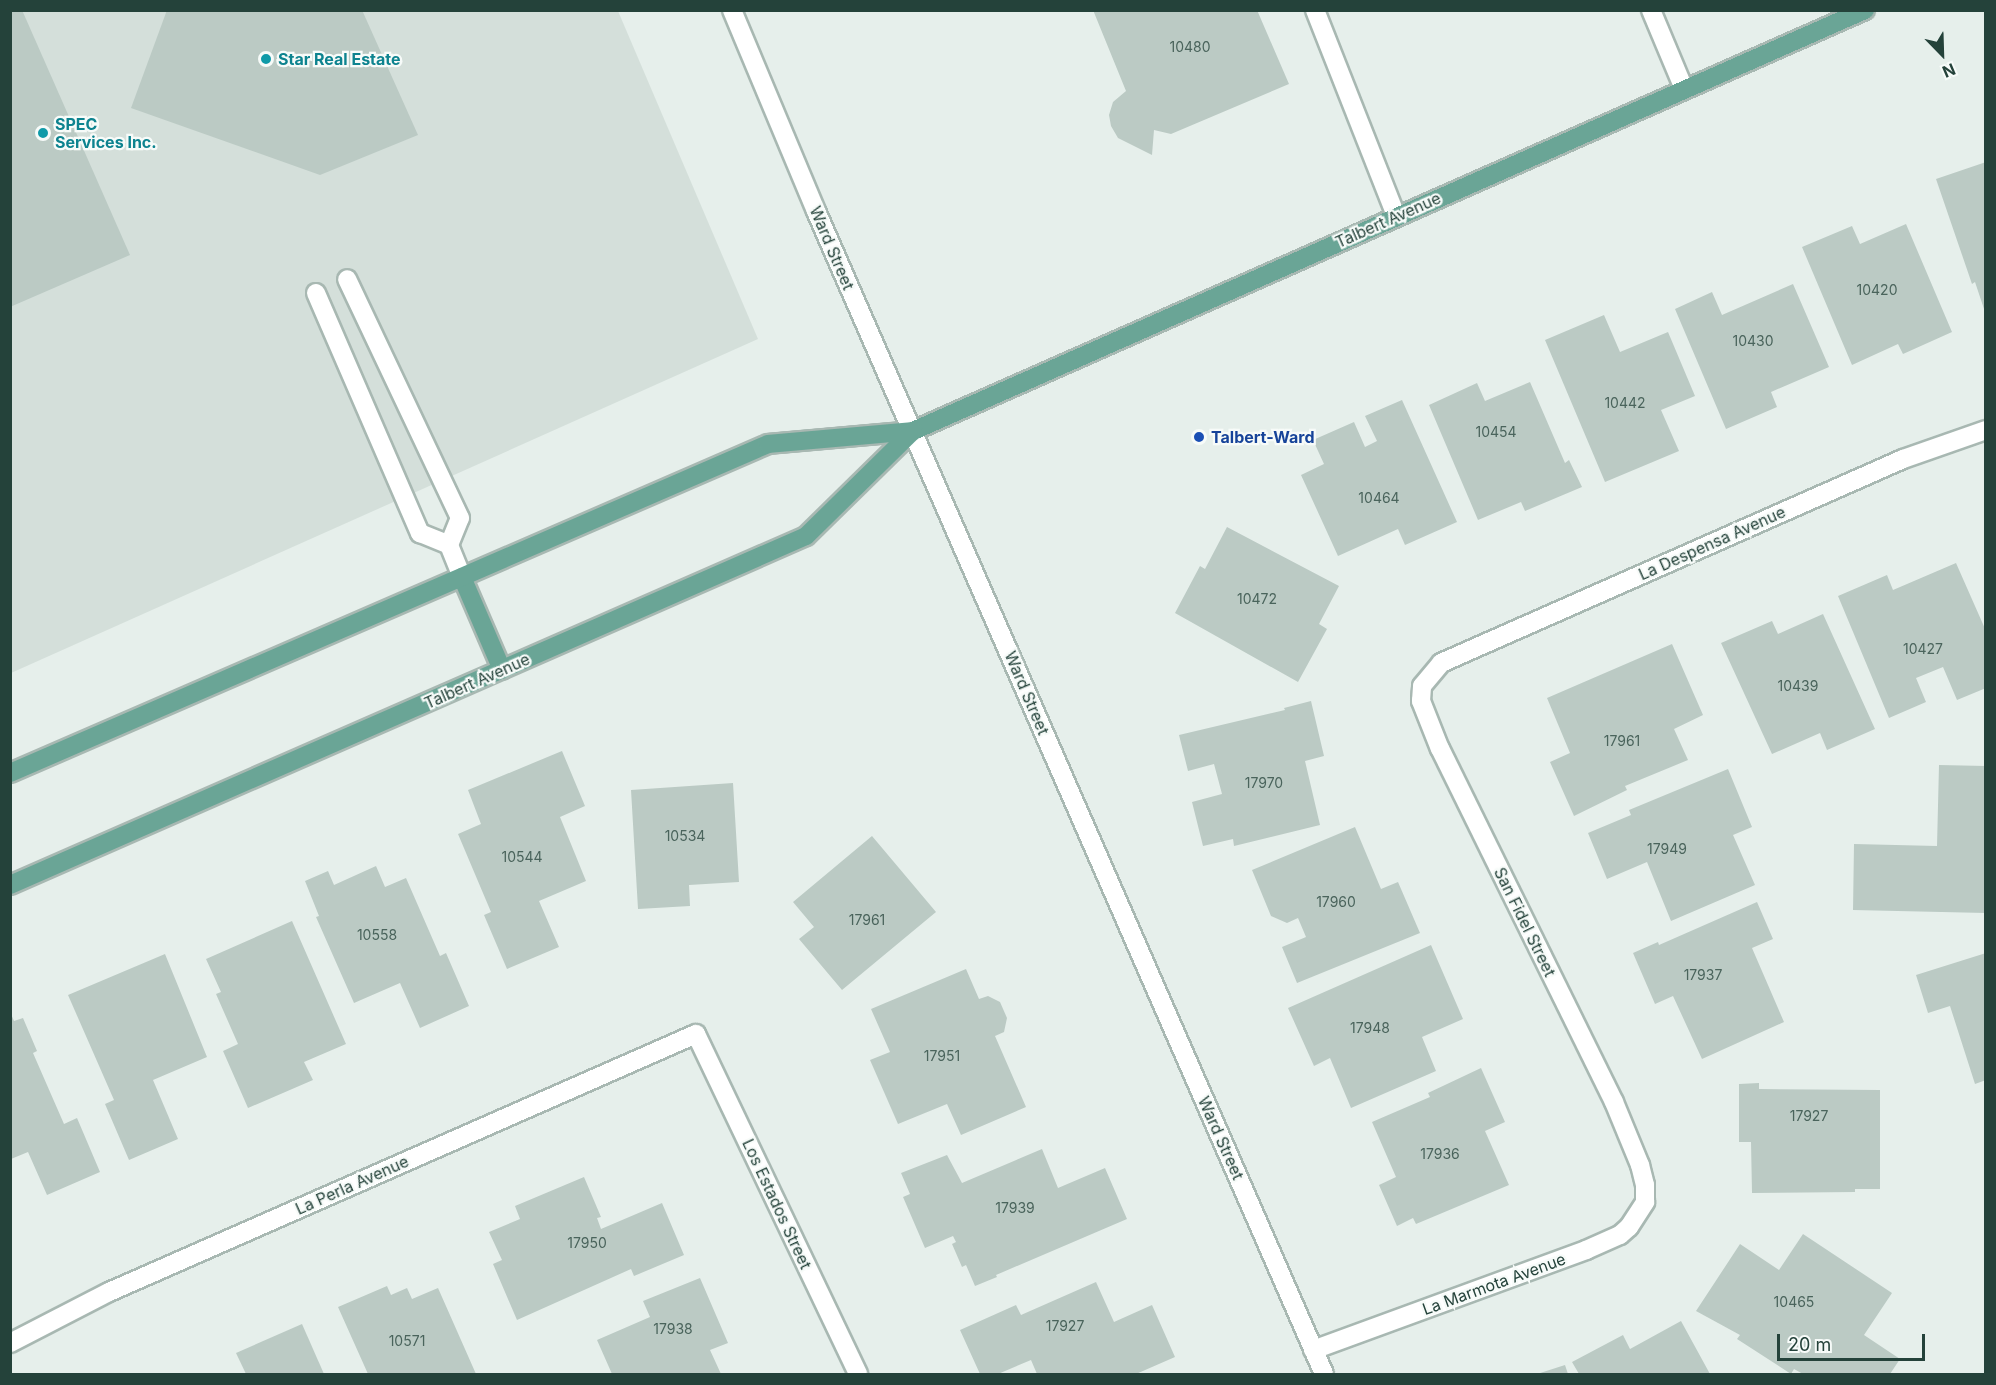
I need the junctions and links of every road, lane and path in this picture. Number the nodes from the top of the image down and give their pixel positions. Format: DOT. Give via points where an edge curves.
graph roads {
  1 [pos="732,10"];
  2 [pos="1315,10"];
  3 [pos="1652,10"];
  4 [pos="1865,10"];
  5 [pos="1684,89"];
  6 [pos="1396,216"];
  7 [pos="347,279"];
  8 [pos="316,293"];
  9 [pos="1986,430"];
  10 [pos="913,431"];
  11 [pos="449,545"];
  12 [pos="462,577"];
  13 [pos="1441,663"];
  14 [pos="502,670"];
  15 [pos="10,773"];
  16 [pos="10,885"];
  17 [pos="696,1034"];
  18 [pos="1645,1185"];
  19 [pos="10,1343"];
  20 [pos="1313,1350"];
  21 [pos="858,1374"];
  22 [pos="1324,1374"];
  1 -- 10 [label="street, Ward Street"];
  2 -- 6 [label="street"];
  3 -- 5 [label="street"];
  4 -- 5 [label="main road, Talbert Avenue"];
  5 -- 6 [label="main road, Talbert Avenue"];
  6 -- 10 [label="main road, Talbert Avenue"];
  7 -- 11 [label="street" via="460,518"];
  8 -- 11 [label="street" via="420,533"];
  9 -- 13 [label="street, La Despensa Avenue" via="1903,459"];
  10 -- 12 [label="main road, Talbert Avenue" via="768,444"];
  10 -- 14 [label="main road, Talbert Avenue" via="806,536"];
  10 -- 20 [label="street, Ward Street"];
  11 -- 12 [label="street"];
  12 -- 14 [label="main road"];
  12 -- 15 [label="main road, Talbert Avenue"];
  13 -- 18 [label="street, San Fidel Street" via="1420,689 1427,721 1614,1102"];
  14 -- 16 [label="main road, Talbert Avenue"];
  17 -- 19 [label="street, La Perla Avenue" via="109,1292"];
  17 -- 21 [label="street, Los Estados Street"];
  18 -- 20 [label="street, La Marmota Avenue" via="1645,1202 1620,1235"];
  20 -- 22 [label="street, Ward Street"];
}
